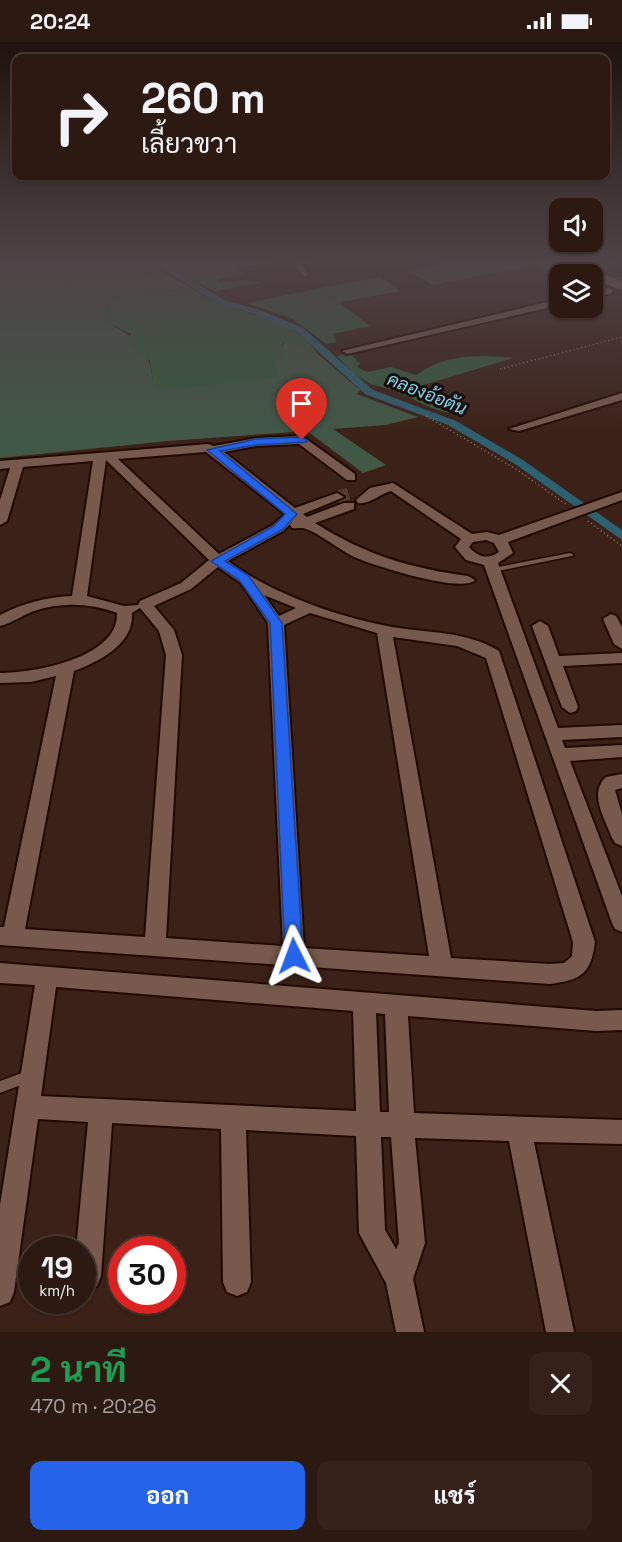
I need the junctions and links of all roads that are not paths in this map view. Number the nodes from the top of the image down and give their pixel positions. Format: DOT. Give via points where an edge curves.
graph roads {
  1 [pos="481,320"];
  2 [pos="347,351"];
  3 [pos="622,396"];
  4 [pos="515,429"];
  5 [pos="212,450"];
  6 [pos="104,456"];
  7 [pos="18,463"];
  8 [pos="0,465"];
  9 [pos="351,477"];
  10 [pos="375,491"];
  11 [pos="622,496"];
  12 [pos="337,497"];
  13 [pos="363,501"];
  14 [pos="622,506"];
  15 [pos="292,514"];
  16 [pos="0,521"];
  17 [pos="305,524"];
  18 [pos="278,528"];
  19 [pos="533,533"];
  20 [pos="469,538"];
  21 [pos="502,544"];
  22 [pos="570,555"];
  23 [pos="217,561"];
  24 [pos="492,566"];
  25 [pos="244,577"];
  26 [pos="468,580"];
  27 [pos="79,599"];
  28 [pos="145,604"];
  29 [pos="310,607"];
  30 [pos="124,611"];
  31 [pos="611,619"];
  32 [pos="0,621"];
  33 [pos="276,623"];
  34 [pos="540,626"];
  35 [pos="384,630"];
  36 [pos="622,644"];
  37 [pos="622,658"];
  38 [pos="553,661"];
  39 [pos="66,668"];
  40 [pos="0,678"];
  41 [pos="570,707"];
  42 [pos="622,731"];
  43 [pos="551,734"];
  44 [pos="622,751"];
  45 [pos="559,755"];
  46 [pos="622,781"];
  47 [pos="622,838"];
  48 [pos="622,923"];
  49 [pos="6,937"];
  50 [pos="155,947"];
  51 [pos="294,956"];
  52 [pos="442,967"];
  53 [pos="0,973"];
  54 [pos="47,977"];
  55 [pos="364,1003"];
  56 [pos="396,1005"];
  57 [pos="622,1020"];
  58 [pos="31,1076"];
  59 [pos="0,1087"];
  60 [pos="26,1107"];
  61 [pos="101,1110"];
  62 [pos="233,1117"];
  63 [pos="368,1124"];
  64 [pos="402,1125"];
  65 [pos="519,1129"];
  66 [pos="622,1132"];
  67 [pos="90,1236"];
  68 [pos="399,1279"];
  69 [pos="237,1282"];
  70 [pos="0,1292"];
  71 [pos="410,1332"];
  72 [pos="560,1332"];
  1 -- 2 [label="street"];
  3 -- 4 [label="street"];
  5 -- 6 [label="street" via="203,447"];
  5 -- 9 [label="street" via="256,442 302,440"];
  5 -- 15 [label="street"];
  6 -- 7 [label="street"];
  6 -- 23 [label="street"];
  6 -- 27 [label="street"];
  7 -- 8 [label="street"];
  7 -- 16 [label="street"];
  10 -- 13 [label="street"];
  10 -- 17 [label="street" via="350,499"];
  10 -- 20 [label="street" via="393,487"];
  11 -- 19 [label="street"];
  12 -- 15 [label="street"];
  14 -- 19 [label="street"];
  15 -- 17 [label="street"];
  15 -- 18 [label="street"];
  17 -- 18 [label="street"];
  17 -- 26 [label="street" via="348,550 389,566 434,578"];
  18 -- 23 [label="street"];
  19 -- 21 [label="street"];
  20 -- 21 [label="street" via="487,536"];
  20 -- 24 [label="street" via="462,547 465,553"];
  21 -- 24 [label="street" via="503,556"];
  22 -- 24 [label="lane"];
  23 -- 25 [label="street"];
  23 -- 28 [label="street" via="186,586"];
  24 -- 43 [label="street"];
  25 -- 29 [label="street" via="265,590"];
  25 -- 33 [label="street"];
  27 -- 30 [label="street" via="104,602"];
  27 -- 32 [label="street" via="55,601"];
  28 -- 30 [label="street"];
  28 -- 50 [label="street" via="166,630 174,655"];
  29 -- 33 [label="street"];
  29 -- 35 [label="street"];
  30 -- 39 [label="street" via="124,625 112,643 93,657"];
  31 -- 36 [label="street"];
  33 -- 51 [label="street"];
  34 -- 38 [label="street"];
  35 -- 52 [label="street"];
  35 -- 52 [label="street" via="478,644 493,655 584,942 582,960 569,972"];
  37 -- 38 [label="street"];
  38 -- 41 [label="street"];
  39 -- 40 [label="street" via="38,676"];
  39 -- 49 [label="street"];
  42 -- 43 [label="street"];
  43 -- 45 [label="street"];
  44 -- 45 [label="street"];
  45 -- 48 [label="street"];
  46 -- 47 [label="street" via="612,782 606,788 606,797"];
  49 -- 50 [label="street"];
  50 -- 51 [label="street"];
  51 -- 52 [label="street"];
  53 -- 54 [label="street"];
  54 -- 55 [label="street"];
  54 -- 58 [label="street"];
  55 -- 56 [label="street"];
  55 -- 63 [label="street"];
  56 -- 57 [label="street"];
  56 -- 64 [label="street"];
  58 -- 59 [label="lane"];
  58 -- 60 [label="street"];
  60 -- 61 [label="street"];
  60 -- 70 [label="street"];
  61 -- 62 [label="street"];
  61 -- 67 [label="street"];
  62 -- 63 [label="street"];
  62 -- 69 [label="street"];
  63 -- 64 [label="street"];
  63 -- 68 [label="street" via="372,1233"];
  64 -- 65 [label="street"];
  64 -- 68 [label="street" via="412,1243"];
  65 -- 66 [label="street"];
  65 -- 72 [label="street"];
  68 -- 71 [label="street"];
}
